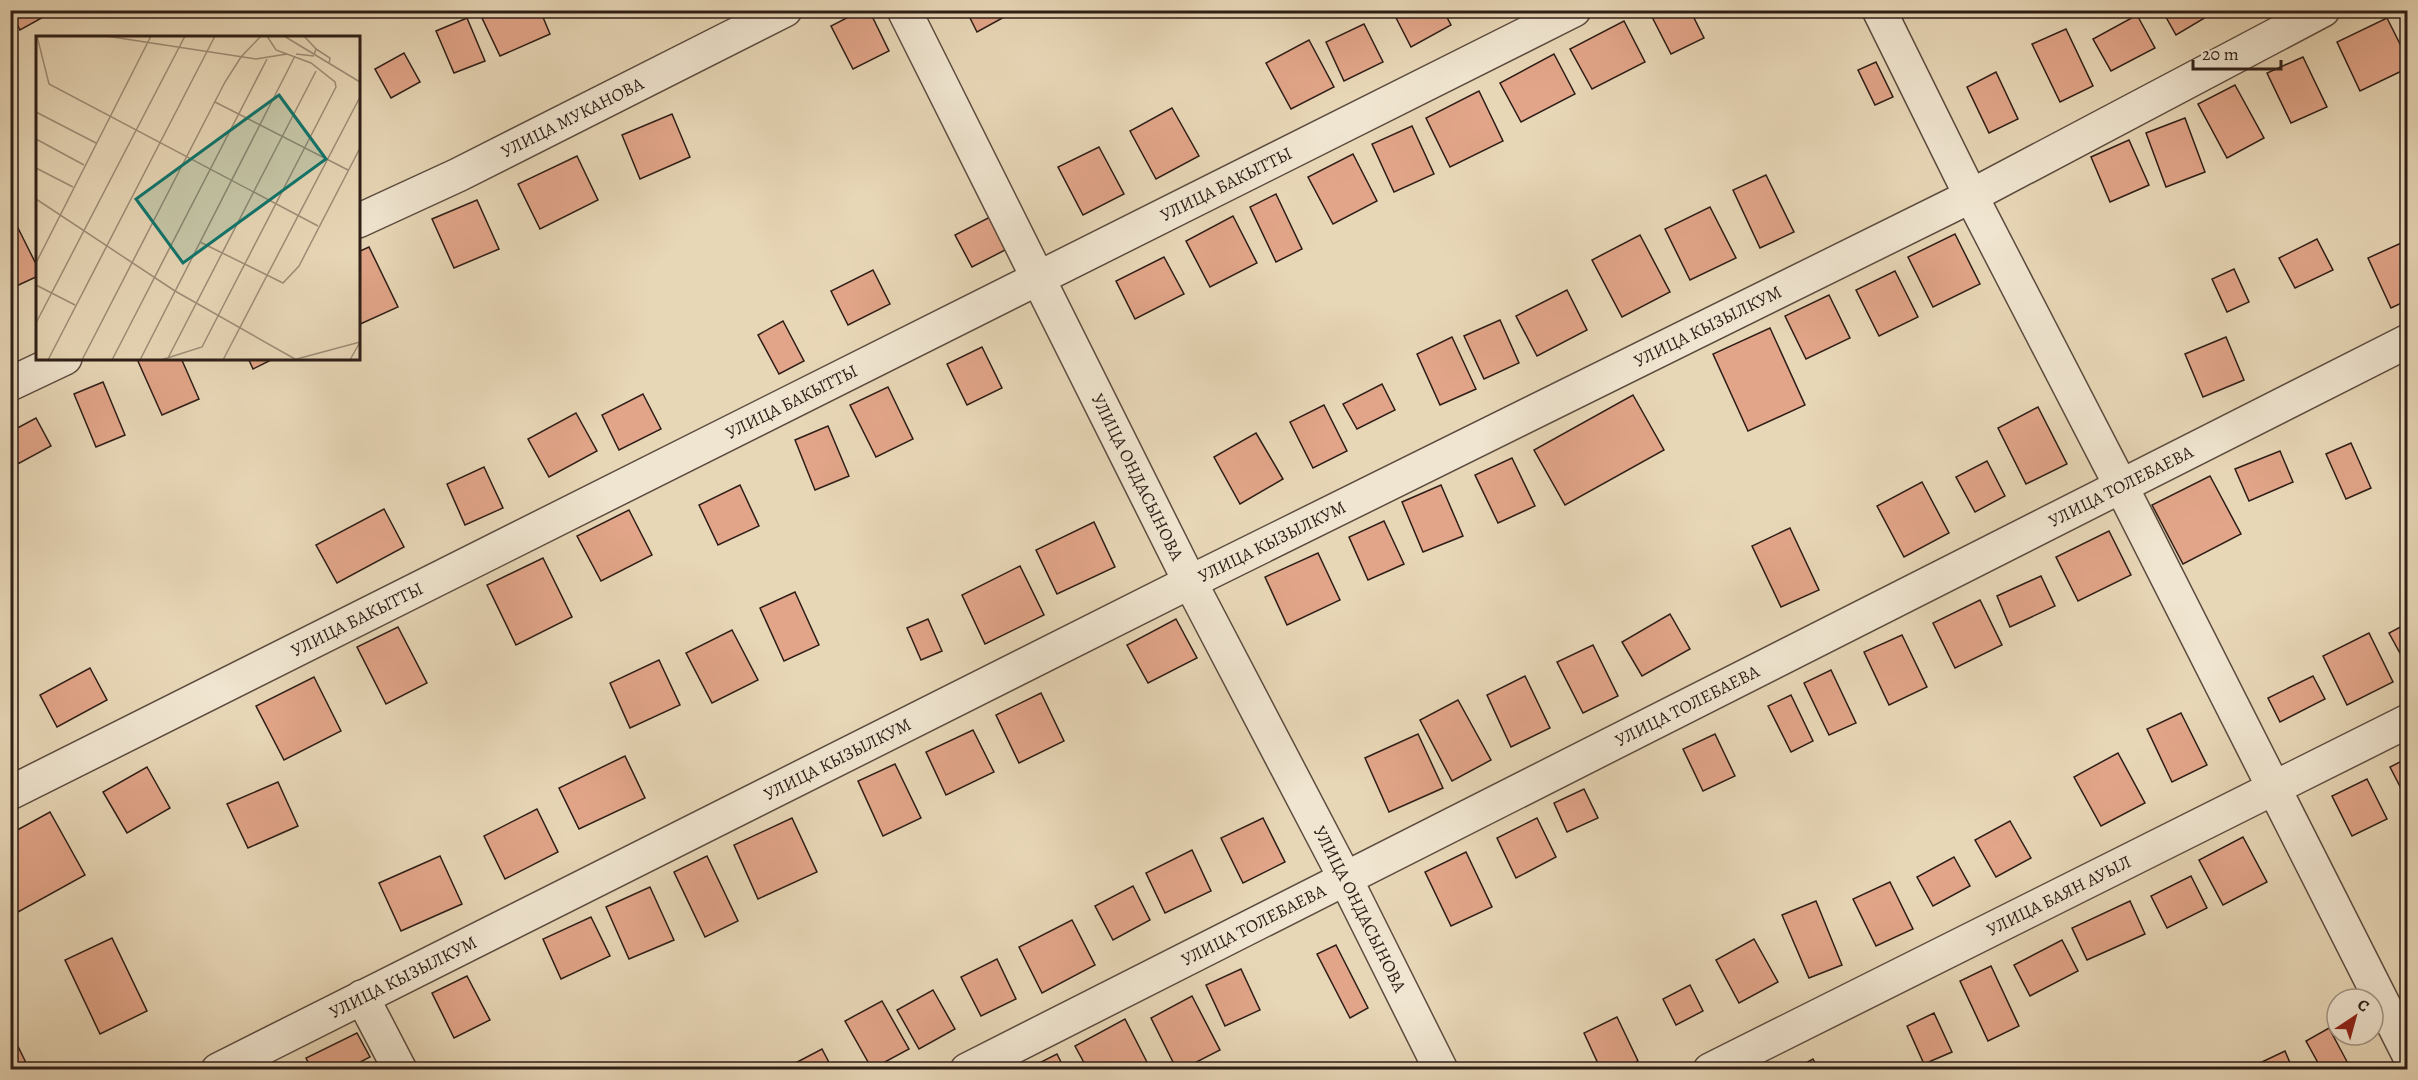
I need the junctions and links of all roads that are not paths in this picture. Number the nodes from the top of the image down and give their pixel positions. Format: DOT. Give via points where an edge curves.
graph roads {
  1 [pos="785,10"];
  2 [pos="904,10"];
  3 [pos="1574,10"];
  4 [pos="1879,10"];
  5 [pos="2323,10"];
  6 [pos="1971,196"];
  7 [pos="360,220"];
  8 [pos="1038,278"];
  9 [pos="2408,341"];
  10 [pos="61,360"];
  11 [pos="10,384"];
  12 [pos="2121,486"];
  13 [pos="1190,582"];
  14 [pos="2408,721"];
  15 [pos="2274,788"];
  16 [pos="10,793"];
  17 [pos="1345,878"];
  18 [pos="362,997"];
  19 [pos="2408,1053"];
  20 [pos="218,1070"];
  21 [pos="400,1070"];
  22 [pos="967,1070"];
  23 [pos="1441,1070"];
  24 [pos="1710,1070"];
  1 -- 7 [label="street, УЛИЦА МУКАНОВА" via="458,175"];
  2 -- 8 [label="street, УЛИЦА ОНДАСЫНОВА"];
  3 -- 8 [label="street, УЛИЦА БАКЫТТЫ"];
  4 -- 6 [label="street"];
  5 -- 6 [label="street, УЛИЦА КЫЗЫЛКУМ"];
  6 -- 12 [label="street"];
  6 -- 13 [label="street, УЛИЦА КЫЗЫЛКУМ"];
  8 -- 13 [label="street, УЛИЦА ОНДАСЫНОВА"];
  8 -- 16 [label="street, УЛИЦА БАКЫТТЫ"];
  9 -- 12 [label="street, УЛИЦА ТОЛЕБАЕВА"];
  10 -- 11 [label="street"];
  12 -- 15 [label="street"];
  12 -- 17 [label="street, УЛИЦА ТОЛЕБАЕВА"];
  13 -- 17 [label="street, УЛИЦА ОНДАСЫНОВА"];
  13 -- 18 [label="street, УЛИЦА КЫЗЫЛКУМ"];
  14 -- 15 [label="street, УЛИЦА БАЯН АУЫЛ"];
  15 -- 19 [label="street"];
  15 -- 24 [label="street, УЛИЦА БАЯН АУЫЛ"];
  17 -- 22 [label="street, УЛИЦА ТОЛЕБАЕВА"];
  17 -- 23 [label="street, УЛИЦА ОНДАСЫНОВА"];
  18 -- 20 [label="street, УЛИЦА КЫЗЫЛКУМ"];
  18 -- 21 [label="street"];
}
